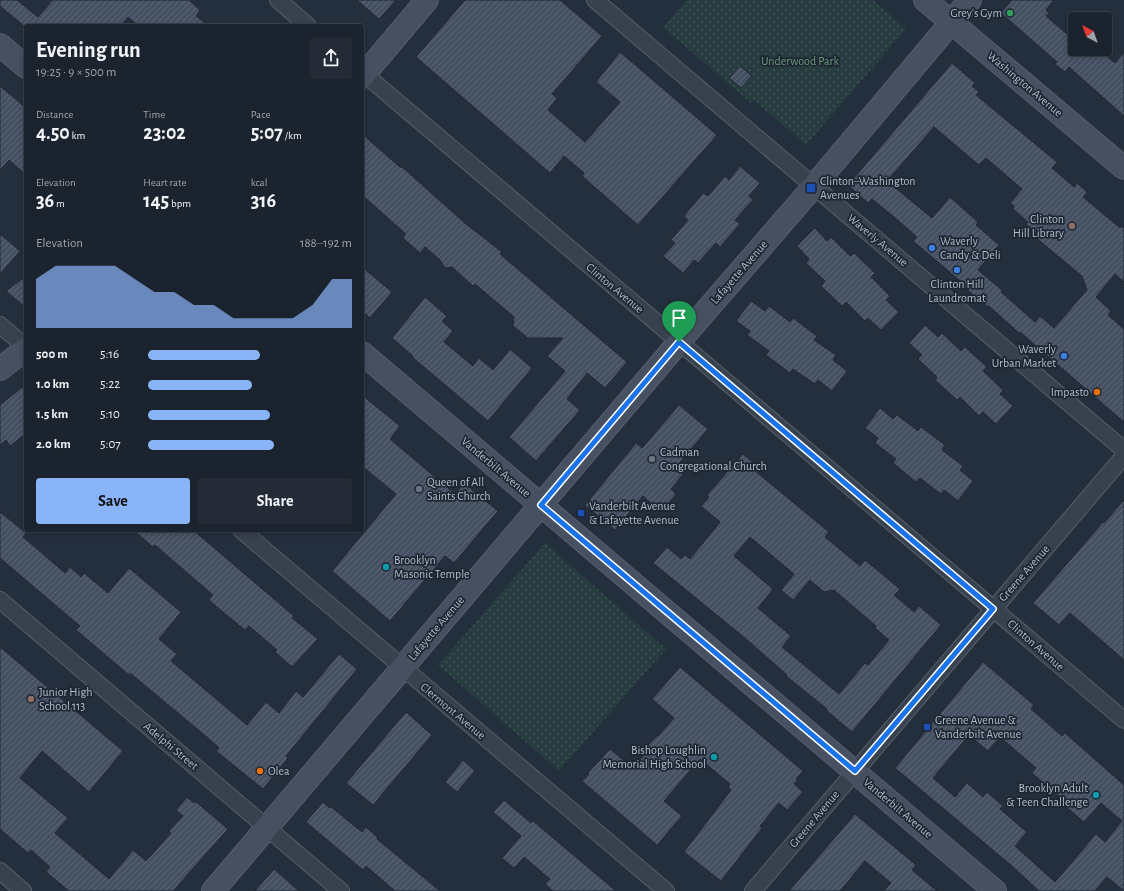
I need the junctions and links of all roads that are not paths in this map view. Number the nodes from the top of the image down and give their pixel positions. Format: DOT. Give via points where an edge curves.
graph roads {
  1 [pos="278,0"];
  2 [pos="428,0"];
  3 [pos="595,0"];
  4 [pos="925,0"];
  5 [pos="970,0"];
  6 [pos="952,22"];
  7 [pos="306,24"];
  8 [pos="0,45"];
  9 [pos="24,65"];
  10 [pos="364,73"];
  11 [pos="364,75"];
  12 [pos="1124,168"];
  13 [pos="814,186"];
  14 [pos="0,325"];
  15 [pos="679,342"];
  16 [pos="24,346"];
  17 [pos="24,350"];
  18 [pos="364,355"];
  19 [pos="0,369"];
  20 [pos="1124,450"];
  21 [pos="1124,456"];
  22 [pos="541,505"];
  23 [pos="243,532"];
  24 [pos="0,600"];
  25 [pos="993,609"];
  26 [pos="402,668"];
  27 [pos="1124,720"];
  28 [pos="855,771"];
  29 [pos="267,828"];
  30 [pos="0,871"];
  31 [pos="23,891"];
  32 [pos="213,891"];
  33 [pos="341,891"];
  34 [pos="666,891"];
  35 [pos="753,891"];
  36 [pos="995,891"];
  1 -- 7 [label="street"];
  2 -- 10 [label="main road"];
  3 -- 13 [label="street, Waverly Avenue"];
  4 -- 6 [label="main road, Washington Avenue"];
  5 -- 6 [label="main road, Lafayette Avenue"];
  6 -- 12 [label="main road, Washington Avenue"];
  6 -- 13 [label="main road, Lafayette Avenue"];
  8 -- 9 [label="main road"];
  11 -- 15 [label="street, Clinton Avenue"];
  13 -- 15 [label="main road, Lafayette Avenue"];
  13 -- 20 [label="street, Waverly Avenue"];
  14 -- 16 [label="street"];
  15 -- 22 [label="main road, Lafayette Avenue"];
  15 -- 25 [label="street, Clinton Avenue"];
  17 -- 19 [label="main road"];
  18 -- 22 [label="main road, Vanderbilt Avenue"];
  21 -- 25 [label="street, Greene Avenue"];
  22 -- 26 [label="main road, Lafayette Avenue"];
  22 -- 28 [label="main road, Vanderbilt Avenue"];
  23 -- 26 [label="street, Clermont Avenue"];
  24 -- 29 [label="street, Adelphi Street"];
  25 -- 27 [label="street, Clinton Avenue"];
  25 -- 28 [label="street, Greene Avenue"];
  26 -- 29 [label="main road, Lafayette Avenue"];
  26 -- 34 [label="street, Clermont Avenue"];
  28 -- 35 [label="street, Greene Avenue"];
  28 -- 36 [label="main road, Vanderbilt Avenue"];
  29 -- 32 [label="main road, Lafayette Avenue"];
  29 -- 33 [label="street, Adelphi Street"];
  30 -- 31 [label="street"];
}
